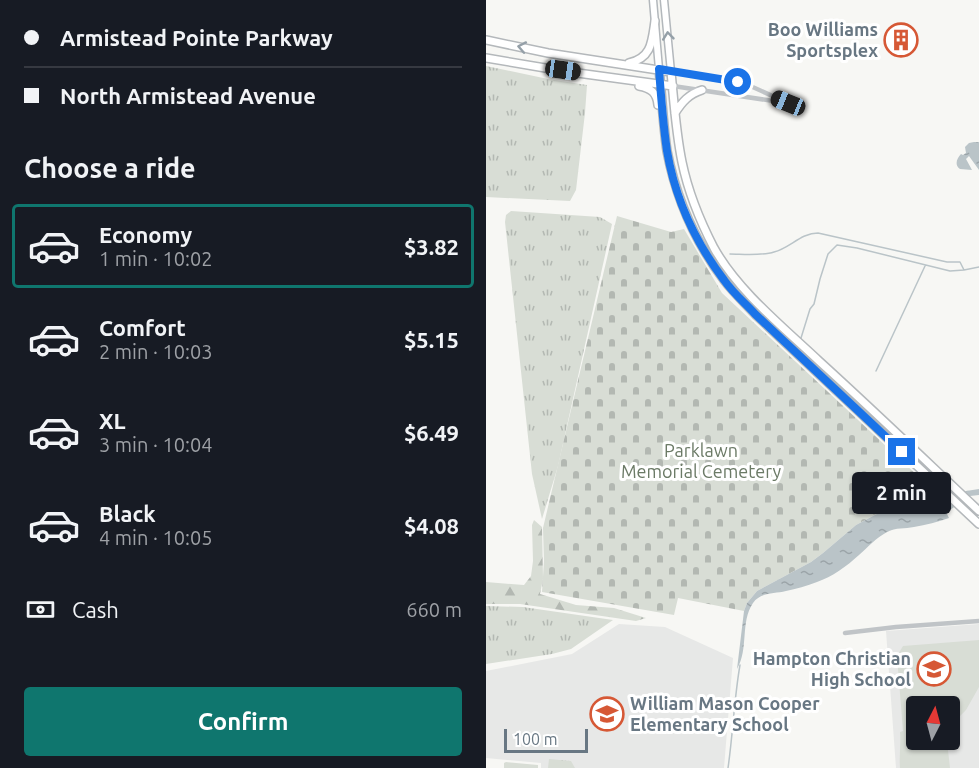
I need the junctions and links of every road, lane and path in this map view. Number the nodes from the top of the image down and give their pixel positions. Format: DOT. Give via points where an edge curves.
graph roads {
  1 [pos="653,0"];
  2 [pos="664,0"];
  3 [pos="655,21"];
  4 [pos="486,40"];
  5 [pos="486,58"];
  6 [pos="621,64"];
  7 [pos="659,69"];
  8 [pos="563,70"];
  9 [pos="671,72"];
  10 [pos="660,84"];
  11 [pos="673,86"];
  12 [pos="702,90"];
  13 [pos="675,113"];
  14 [pos="664,123"];
  15 [pos="979,511"];
  16 [pos="979,524"];
  17 [pos="979,621"];
  18 [pos="845,633"];
  1 -- 3 [label="main road"];
  9 -- 2 [label="main road, one-way"];
  3 -- 6 [label="main road" via="646,54"];
  3 -- 7 [label="main road"];
  6 -- 4 [label="main road, one-way"];
  5 -- 8 [label="main road"];
  6 -- 7 [label="main road"];
  7 -- 9 [label="main road"];
  7 -- 10 [label="main road"];
  8 -- 10 [label="main road"];
  8 -- 14 [label="main road" via="648,88 657,97"];
  9 -- 11 [label="main road"];
  9 -- 12 [label="street" via="746,84 788,103"];
  10 -- 11 [label="main road"];
  10 -- 14 [label="main road"];
  11 -- 12 [label="street"];
  11 -- 13 [label="main road"];
  12 -- 13 [label="main road" via="687,98"];
  13 -- 15 [label="main road" via="690,192 713,245 733,275 766,311"];
  14 -- 16 [label="main road" via="672,171 687,218 726,283"];
  17 -- 18 [label="street"];
}
